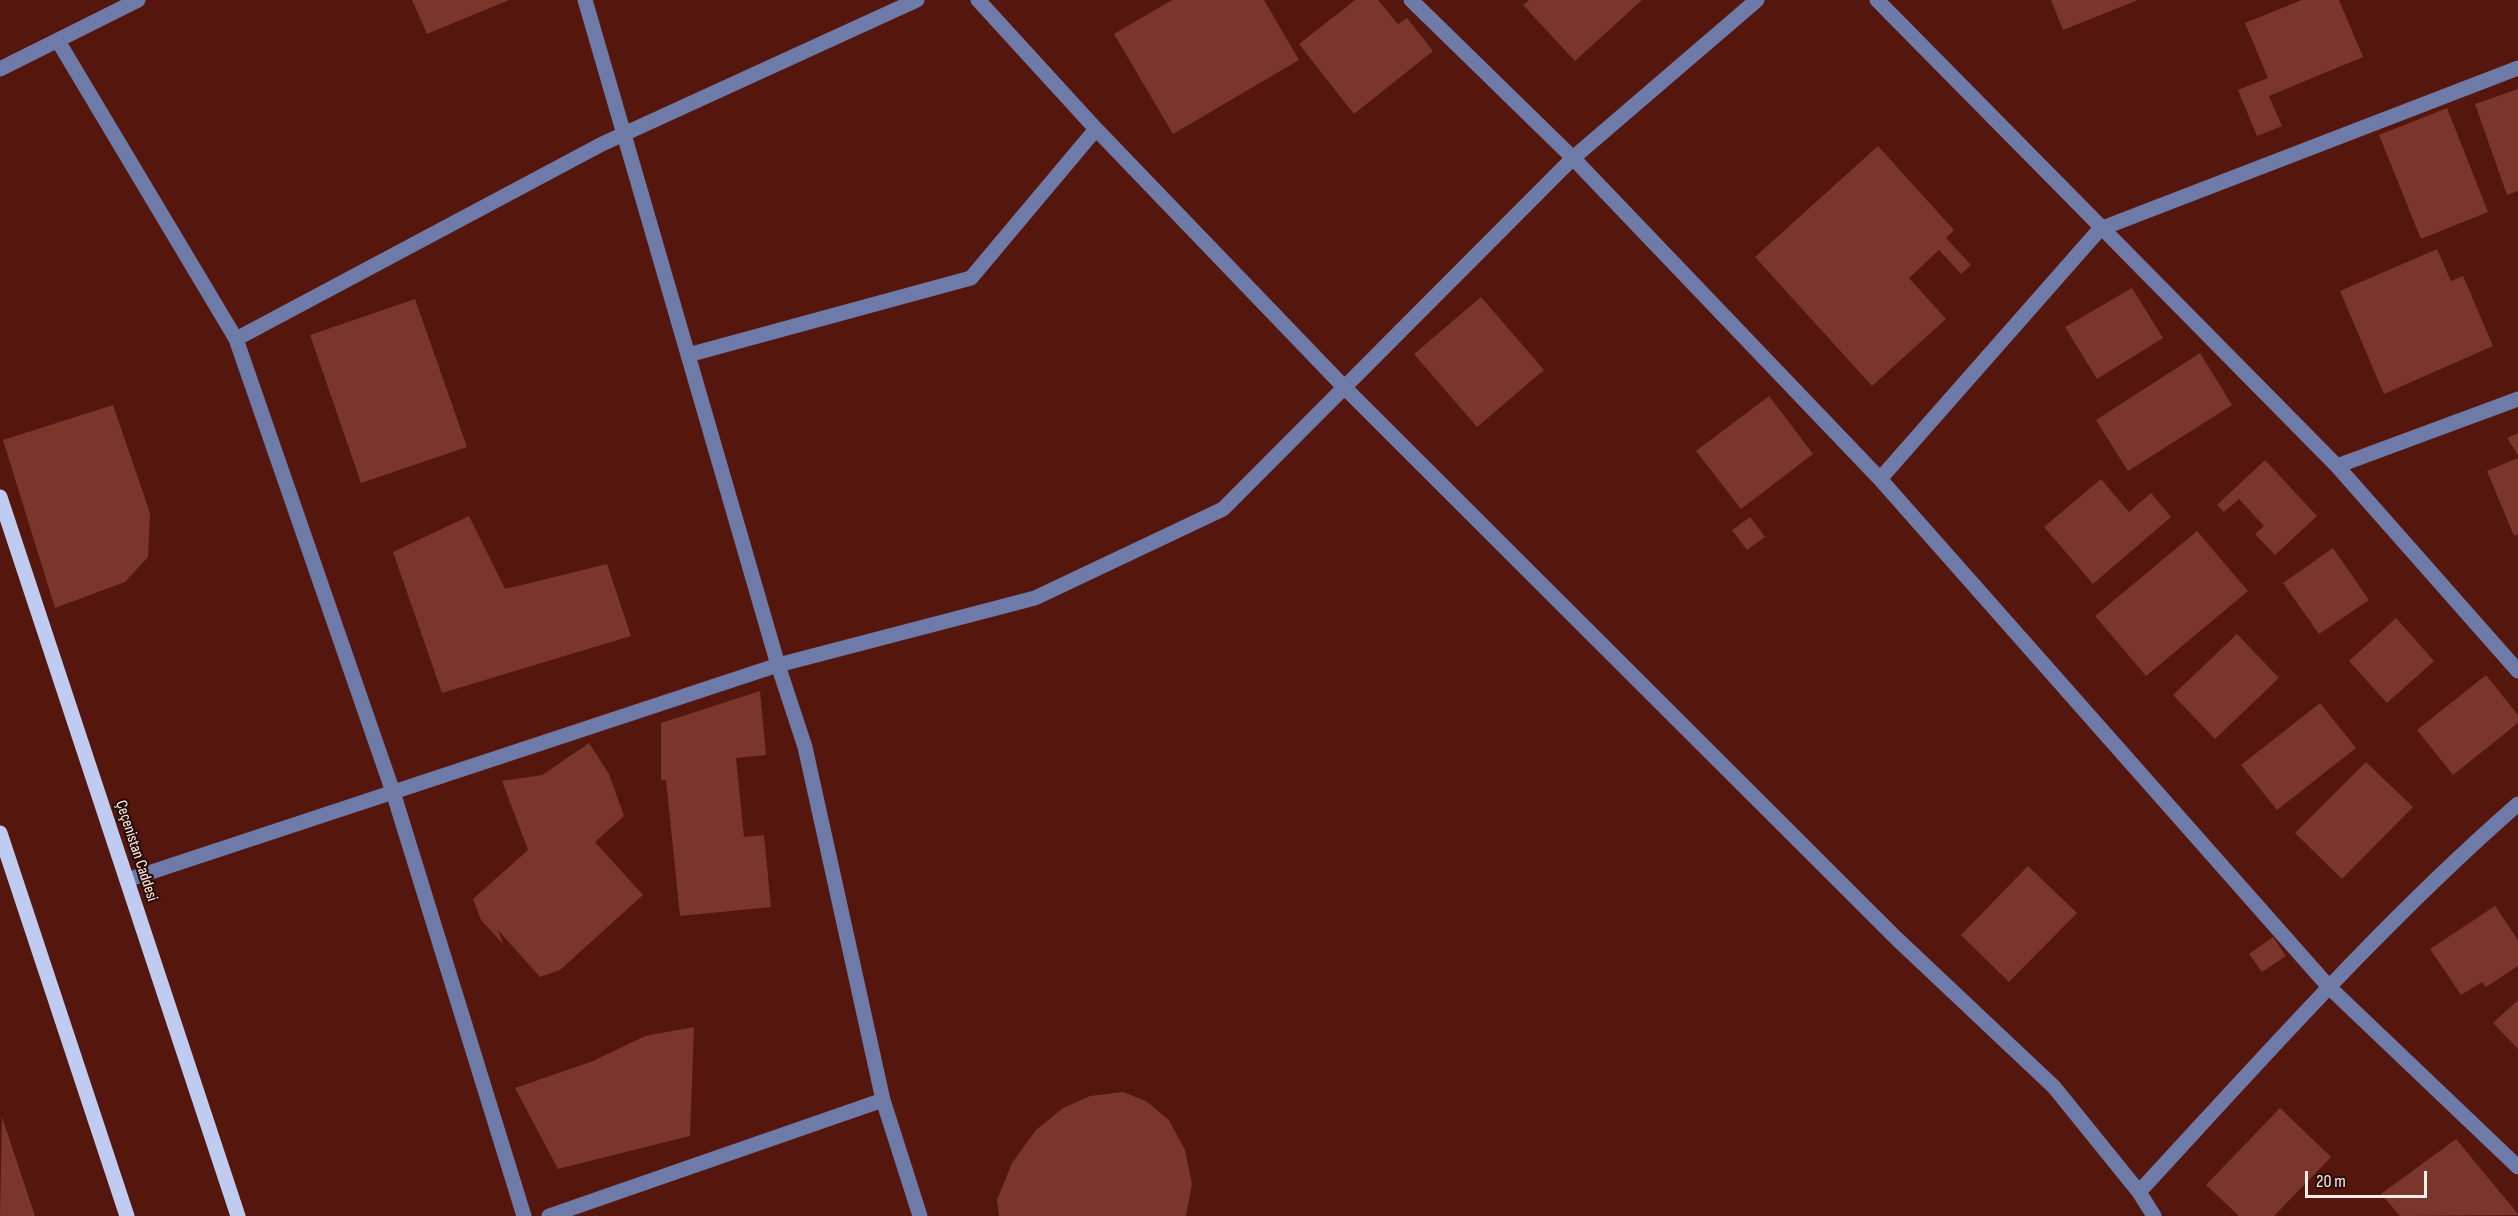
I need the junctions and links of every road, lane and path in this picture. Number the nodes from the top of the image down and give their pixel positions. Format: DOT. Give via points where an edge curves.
graph roads {
  1 [pos="138,0"];
  2 [pos="585,0"];
  3 [pos="917,0"];
  4 [pos="978,0"];
  5 [pos="1411,0"];
  6 [pos="1757,0"];
  7 [pos="1876,0"];
  8 [pos="58,41"];
  9 [pos="2518,68"];
  10 [pos="0,69"];
  11 [pos="1096,129"];
  12 [pos="624,134"];
  13 [pos="1573,158"];
  14 [pos="2100,229"];
  15 [pos="236,339"];
  16 [pos="688,355"];
  17 [pos="1344,387"];
  18 [pos="2518,399"];
  19 [pos="2337,466"];
  20 [pos="1880,479"];
  21 [pos="0,497"];
  22 [pos="778,665"];
  23 [pos="2518,671"];
  24 [pos="393,792"];
  25 [pos="2518,804"];
  26 [pos="0,833"];
  27 [pos="127,880"];
  28 [pos="2329,987"];
  29 [pos="883,1100"];
  30 [pos="2518,1167"];
  31 [pos="2139,1192"];
  32 [pos="127,1216"];
  33 [pos="238,1216"];
  34 [pos="524,1216"];
  35 [pos="549,1216"];
  36 [pos="920,1216"];
  37 [pos="2154,1216"];
  1 -- 8 [label="street"];
  2 -- 12 [label="street"];
  3 -- 12 [label="street"];
  4 -- 11 [label="street"];
  5 -- 13 [label="street"];
  6 -- 13 [label="street"];
  7 -- 14 [label="street"];
  8 -- 10 [label="street"];
  8 -- 15 [label="street"];
  9 -- 14 [label="street"];
  11 -- 16 [label="street" via="971,278"];
  11 -- 17 [label="street"];
  12 -- 15 [label="street"];
  12 -- 16 [label="street"];
  13 -- 17 [label="street"];
  13 -- 20 [label="street"];
  14 -- 19 [label="street"];
  14 -- 20 [label="street"];
  15 -- 24 [label="street"];
  16 -- 22 [label="street"];
  17 -- 22 [label="street" via="1223,509 1035,598"];
  17 -- 31 [label="street" via="1896,938 2054,1087"];
  18 -- 19 [label="street"];
  19 -- 23 [label="street"];
  20 -- 28 [label="street"];
  21 -- 27 [label="main road, Çeçenistan Caddesi"];
  22 -- 24 [label="street"];
  22 -- 29 [label="street" via="805,747"];
  24 -- 27 [label="street"];
  24 -- 34 [label="street"];
  25 -- 28 [label="street"];
  26 -- 32 [label="main road"];
  27 -- 33 [label="main road, Çeçenistan Caddesi"];
  28 -- 30 [label="street"];
  28 -- 31 [label="street"];
  29 -- 35 [label="street"];
  29 -- 36 [label="street"];
  31 -- 37 [label="street"];
}
